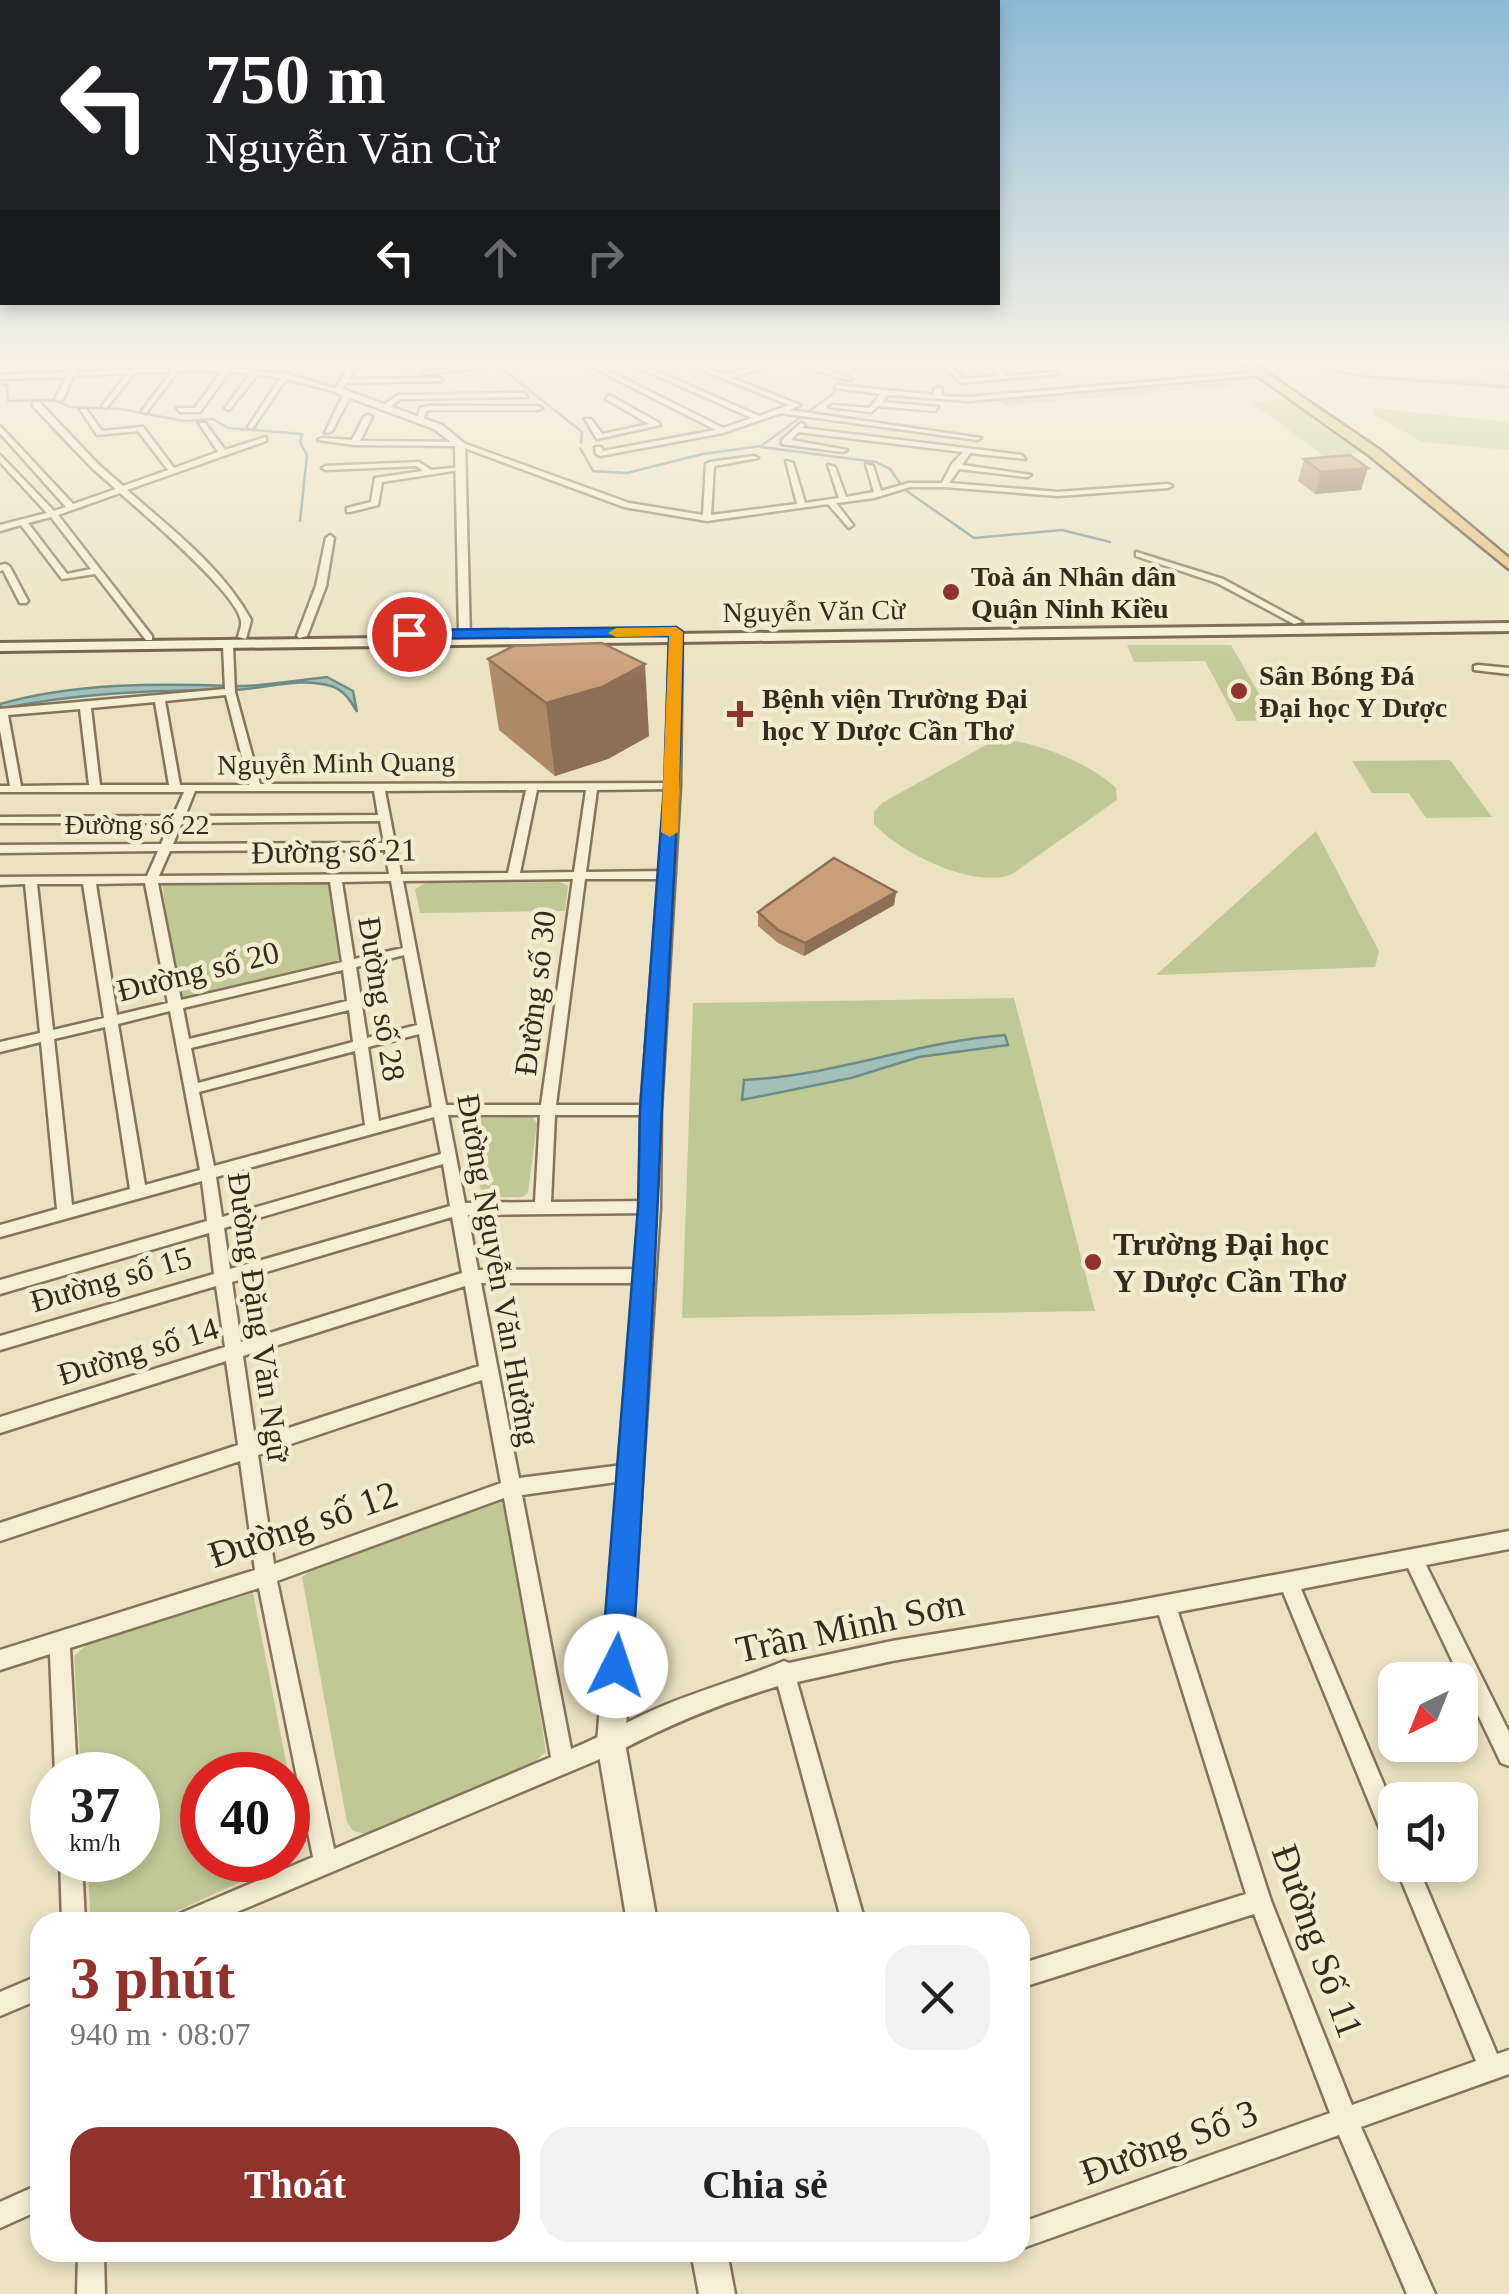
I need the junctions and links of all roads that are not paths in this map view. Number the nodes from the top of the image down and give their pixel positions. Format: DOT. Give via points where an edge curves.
graph roads {
  1 [pos="11,469"];
  2 [pos="37,469"];
  3 [pos="103,469"];
  4 [pos="426,469"];
  5 [pos="462,469"];
  6 [pos="529,469"];
  7 [pos="710,469"];
  8 [pos="792,469"];
  9 [pos="832,469"];
  10 [pos="869,469"];
  11 [pos="954,469"];
  12 [pos="980,469"];
  13 [pos="1401,469"];
  14 [pos="1404,469"];
  15 [pos="172,470"];
  16 [pos="429,473"];
  17 [pos="1027,475"];
  18 [pos="944,485"];
  19 [pos="1168,486"];
  20 [pos="122,488"];
  21 [pos="874,496"];
  22 [pos="843,499"];
  23 [pos="830,501"];
  24 [pos="70,506"];
  25 [pos="802,506"];
  26 [pos="350,510"];
  27 [pos="53,514"];
  28 [pos="707,518"];
  29 [pos="23,522"];
  30 [pos="849,525"];
  31 [pos="0,528"];
  32 [pos="330,538"];
  33 [pos="1509,549"];
  34 [pos="1138,554"];
  35 [pos="1509,565"];
  36 [pos="4,566"];
  37 [pos="96,570"];
  38 [pos="23,601"];
  39 [pos="1509,619"];
  40 [pos="1297,622"];
  41 [pos="1509,627"];
  42 [pos="465,634"];
  43 [pos="676,635"];
  44 [pos="302,636"];
  45 [pos="242,637"];
  46 [pos="149,638"];
  47 [pos="0,644"];
  48 [pos="228,646"];
  49 [pos="1478,668"];
  50 [pos="1509,672"];
  51 [pos="230,688"];
  52 [pos="160,698"];
  53 [pos="85,705"];
  54 [pos="4,707"];
  55 [pos="592,786"];
  56 [pos="672,786"];
  57 [pos="379,787"];
  58 [pos="532,787"];
  59 [pos="0,789"];
  60 [pos="95,789"];
  61 [pos="183,789"];
  62 [pos="256,789"];
  63 [pos="16,790"];
  64 [pos="384,818"];
  65 [pos="0,820"];
  66 [pos="174,822"];
  67 [pos="393,846"];
  68 [pos="0,849"];
  69 [pos="162,850"];
  70 [pos="578,875"];
  71 [pos="668,875"];
  72 [pos="513,876"];
  73 [pos="400,878"];
  74 [pos="336,879"];
  75 [pos="0,881"];
  76 [pos="31,881"];
  77 [pos="151,881"];
  78 [pos="90,882"];
  79 [pos="410,950"];
  80 [pos="347,963"];
  81 [pos="178,1003"];
  82 [pos="353,1004"];
  83 [pos="110,1020"];
  84 [pos="424,1028"];
  85 [pos="48,1036"];
  86 [pos="362,1042"];
  87 [pos="184,1045"];
  88 [pos="0,1047"];
  89 [pos="193,1089"];
  90 [pos="440,1110"];
  91 [pos="548,1110"];
  92 [pos="651,1110"];
  93 [pos="373,1128"];
  94 [pos="449,1158"];
  95 [pos="208,1173"];
  96 [pos="138,1193"];
  97 [pos="650,1207"];
  98 [pos="542,1208"];
  99 [pos="459,1209"];
  100 [pos="65,1213"];
  101 [pos="214,1225"];
  102 [pos="0,1231"];
  103 [pos="644,1276"];
  104 [pos="225,1277"];
  105 [pos="471,1277"];
  106 [pos="0,1287"];
  107 [pos="0,1343"];
  108 [pos="235,1353"];
  109 [pos="489,1370"];
  110 [pos="0,1424"];
  111 [pos="248,1451"];
  112 [pos="632,1472"];
  113 [pos="509,1488"];
  114 [pos="0,1532"];
  115 [pos="1509,1540"];
  116 [pos="1413,1558"];
  117 [pos="266,1576"];
  118 [pos="1289,1584"];
  119 [pos="1166,1605"];
  120 [pos="59,1640"];
  121 [pos="0,1660"];
  122 [pos="784,1670"];
  123 [pos="610,1743"];
  124 [pos="65,1752"];
  125 [pos="1509,1755"];
  126 [pos="563,1763"];
  127 [pos="1378,1797"];
  128 [pos="325,1860"];
  129 [pos="71,1882"];
  130 [pos="1414,1882"];
  131 [pos="1260,1901"];
  132 [pos="73,1912"];
  133 [pos="209,1912"];
  134 [pos="637,1912"];
  135 [pos="851,1912"];
  136 [pos="1030,1973"];
  137 [pos="30,1991"];
  138 [pos="0,2004"];
  139 [pos="1500,2065"];
  140 [pos="1344,2118"];
  141 [pos="30,2201"];
  142 [pos="0,2215"];
  143 [pos="1030,2232"];
  144 [pos="91,2262"];
  145 [pos="710,2262"];
  146 [pos="91,2294"];
  147 [pos="717,2294"];
  148 [pos="1421,2294"];
  1 -- 27 [label="street"];
  2 -- 24 [label="street"];
  3 -- 20 [label="street"];
  4 -- 16 [label="street"];
  5 -- 16 [label="street"];
  5 -- 42 [label="street"];
  6 -- 28 [label="street" via="627,505"];
  7 -- 28 [label="street"];
  8 -- 25 [label="street"];
  9 -- 22 [label="street"];
  10 -- 21 [label="street"];
  11 -- 18 [label="street"];
  12 -- 17 [label="street"];
  13 -- 35 [label="highway"];
  14 -- 33 [label="highway"];
  15 -- 20 [label="street"];
  16 -- 26 [label="street" via="380,480 375,504"];
  18 -- 19 [label="street" via="1058,494"];
  18 -- 21 [label="street" via="904,485"];
  20 -- 24 [label="street"];
  20 -- 45 [label="street" via="237,603 246,620"];
  21 -- 22 [label="street"];
  22 -- 23 [label="street"];
  23 -- 25 [label="street"];
  23 -- 30 [label="street"];
  24 -- 27 [label="street"];
  25 -- 28 [label="street"];
  27 -- 29 [label="street"];
  27 -- 37 [label="street"];
  29 -- 31 [label="street"];
  29 -- 37 [label="street" via="65,577"];
  32 -- 44 [label="street"];
  34 -- 40 [label="street" via="1220,581"];
  36 -- 38 [label="street"];
  37 -- 46 [label="street"];
  39 -- 40 [label="main road, Nguyễn Văn Cừ"];
  40 -- 43 [label="main road, Nguyễn Văn Cừ"];
  41 -- 43 [label="main road, Nguyễn Văn Cừ"];
  42 -- 43 [label="main road, Nguyễn Văn Cừ"];
  42 -- 44 [label="main road, Nguyễn Văn Cừ"];
  43 -- 48 [label="main road, Nguyễn Văn Cừ"];
  43 -- 56 [label="street"];
  44 -- 45 [label="main road, Nguyễn Văn Cừ"];
  45 -- 46 [label="main road, Nguyễn Văn Cừ"];
  46 -- 47 [label="main road, Nguyễn Văn Cừ"];
  47 -- 48 [label="main road, Nguyễn Văn Cừ"];
  48 -- 51 [label="street"];
  49 -- 50 [label="street"];
  51 -- 52 [label="street"];
  51 -- 62 [label="street"];
  52 -- 53 [label="street"];
  52 -- 61 [label="street"];
  53 -- 54 [label="street"];
  53 -- 60 [label="street"];
  54 -- 63 [label="street"];
  55 -- 56 [label="street, Nguyễn Minh Quang"];
  55 -- 58 [label="street, Nguyễn Minh Quang"];
  55 -- 70 [label="street, Đường số 30"];
  56 -- 71 [label="street"];
  57 -- 58 [label="street, Nguyễn Minh Quang"];
  57 -- 62 [label="street, Nguyễn Minh Quang"];
  57 -- 64 [label="street, Đường Nguyễn Văn Hưởng"];
  58 -- 72 [label="street"];
  59 -- 63 [label="street, Nguyễn Minh Quang"];
  60 -- 61 [label="street, Nguyễn Minh Quang"];
  60 -- 63 [label="street, Nguyễn Minh Quang"];
  61 -- 62 [label="street, Nguyễn Minh Quang"];
  61 -- 66 [label="street"];
  64 -- 66 [label="street"];
  64 -- 67 [label="street, Đường Nguyễn Văn Hưởng"];
  65 -- 66 [label="street"];
  66 -- 69 [label="street"];
  67 -- 69 [label="street, Đường số 22"];
  67 -- 73 [label="street, Đường Nguyễn Văn Hưởng"];
  68 -- 69 [label="street, Đường số 22"];
  69 -- 77 [label="street"];
  70 -- 71 [label="street, Đường số 21"];
  70 -- 72 [label="street, Đường số 21"];
  70 -- 91 [label="street, Đường số 30"];
  71 -- 92 [label="street"];
  72 -- 73 [label="street, Đường số 21"];
  73 -- 74 [label="street, Đường số 21"];
  73 -- 79 [label="street, Đường Nguyễn Văn Hưởng"];
  74 -- 77 [label="street, Đường số 21"];
  74 -- 80 [label="street, Đường số 28"];
  75 -- 76 [label="street, Đường số 21"];
  76 -- 78 [label="street, Đường số 21"];
  76 -- 85 [label="street"];
  77 -- 78 [label="street, Đường số 21"];
  77 -- 81 [label="street, Đường Đặng Văn Ngữ"];
  78 -- 83 [label="street"];
  79 -- 80 [label="street, Đường số 20"];
  79 -- 84 [label="street, Đường Nguyễn Văn Hưởng"];
  80 -- 81 [label="street, Đường số 20"];
  80 -- 82 [label="street, Đường số 28"];
  81 -- 83 [label="street, Đường số 20"];
  81 -- 87 [label="street, Đường Đặng Văn Ngữ"];
  82 -- 86 [label="street, Đường số 28"];
  82 -- 87 [label="street"];
  83 -- 85 [label="street, Đường số 20"];
  83 -- 96 [label="street"];
  84 -- 86 [label="street"];
  84 -- 90 [label="street, Đường Nguyễn Văn Hưởng"];
  85 -- 88 [label="street, Đường số 20"];
  85 -- 100 [label="street"];
  86 -- 89 [label="street"];
  86 -- 93 [label="street, Đường số 28"];
  87 -- 89 [label="street, Đường Đặng Văn Ngữ"];
  89 -- 95 [label="street, Đường Đặng Văn Ngữ"];
  90 -- 91 [label="street"];
  90 -- 93 [label="street"];
  90 -- 94 [label="street, Đường Nguyễn Văn Hưởng"];
  91 -- 92 [label="street"];
  91 -- 98 [label="street, Đường số 30"];
  92 -- 97 [label="street"];
  93 -- 95 [label="street"];
  94 -- 99 [label="street, Đường Nguyễn Văn Hưởng"];
  94 -- 101 [label="street"];
  95 -- 96 [label="street"];
  95 -- 101 [label="street, Đường Đặng Văn Ngữ"];
  96 -- 100 [label="street"];
  97 -- 98 [label="street, Đường số 15"];
  97 -- 103 [label="street"];
  98 -- 99 [label="street, Đường số 15"];
  99 -- 104 [label="street, Đường số 15"];
  99 -- 105 [label="street, Đường Nguyễn Văn Hưởng"];
  100 -- 102 [label="street"];
  101 -- 104 [label="street, Đường Đặng Văn Ngữ"];
  101 -- 106 [label="street"];
  103 -- 105 [label="street, Đường số 14"];
  103 -- 112 [label="street"];
  104 -- 107 [label="street, Đường số 15"];
  104 -- 108 [label="street, Đường Đặng Văn Ngữ"];
  105 -- 108 [label="street, Đường số 14"];
  105 -- 109 [label="street, Đường Nguyễn Văn Hưởng"];
  108 -- 110 [label="street, Đường số 14"];
  108 -- 111 [label="street, Đường Đặng Văn Ngữ"];
  109 -- 111 [label="street"];
  109 -- 113 [label="street, Đường Nguyễn Văn Hưởng"];
  111 -- 114 [label="street"];
  111 -- 117 [label="street, Đường Đặng Văn Ngữ"];
  112 -- 113 [label="street, Đường số 12"];
  112 -- 123 [label="street"];
  113 -- 117 [label="street, Đường số 12"];
  113 -- 126 [label="street, Đường Nguyễn Văn Hưởng"];
  115 -- 116 [label="street, Trần Minh Sơn"];
  116 -- 118 [label="street, Trần Minh Sơn"];
  116 -- 125 [label="street"];
  117 -- 120 [label="street, Đường số 12"];
  117 -- 128 [label="street, Đường Đặng Văn Ngữ"];
  118 -- 119 [label="street, Trần Minh Sơn"];
  118 -- 127 [label="street"];
  119 -- 122 [label="street, Trần Minh Sơn"];
  119 -- 131 [label="street, Đường Số 11"];
  120 -- 121 [label="street, Đường số 12"];
  120 -- 124 [label="street"];
  122 -- 123 [label="street, Trần Minh Sơn" via="663,1714"];
  122 -- 135 [label="street"];
  123 -- 126 [label="street, Trần Minh Sơn"];
  123 -- 134 [label="street"];
  126 -- 128 [label="street, Trần Minh Sơn"];
  128 -- 133 [label="street, Trần Minh Sơn"];
  129 -- 132 [label="street"];
  130 -- 139 [label="street"];
  131 -- 136 [label="street"];
  131 -- 140 [label="street, Đường Số 11"];
  137 -- 138 [label="street"];
  139 -- 140 [label="street, Đường Số 3"];
  140 -- 143 [label="street, Đường Số 3"];
  140 -- 148 [label="street, Đường Số 11"];
  141 -- 142 [label="street"];
  144 -- 146 [label="street"];
  145 -- 147 [label="street"];
}
